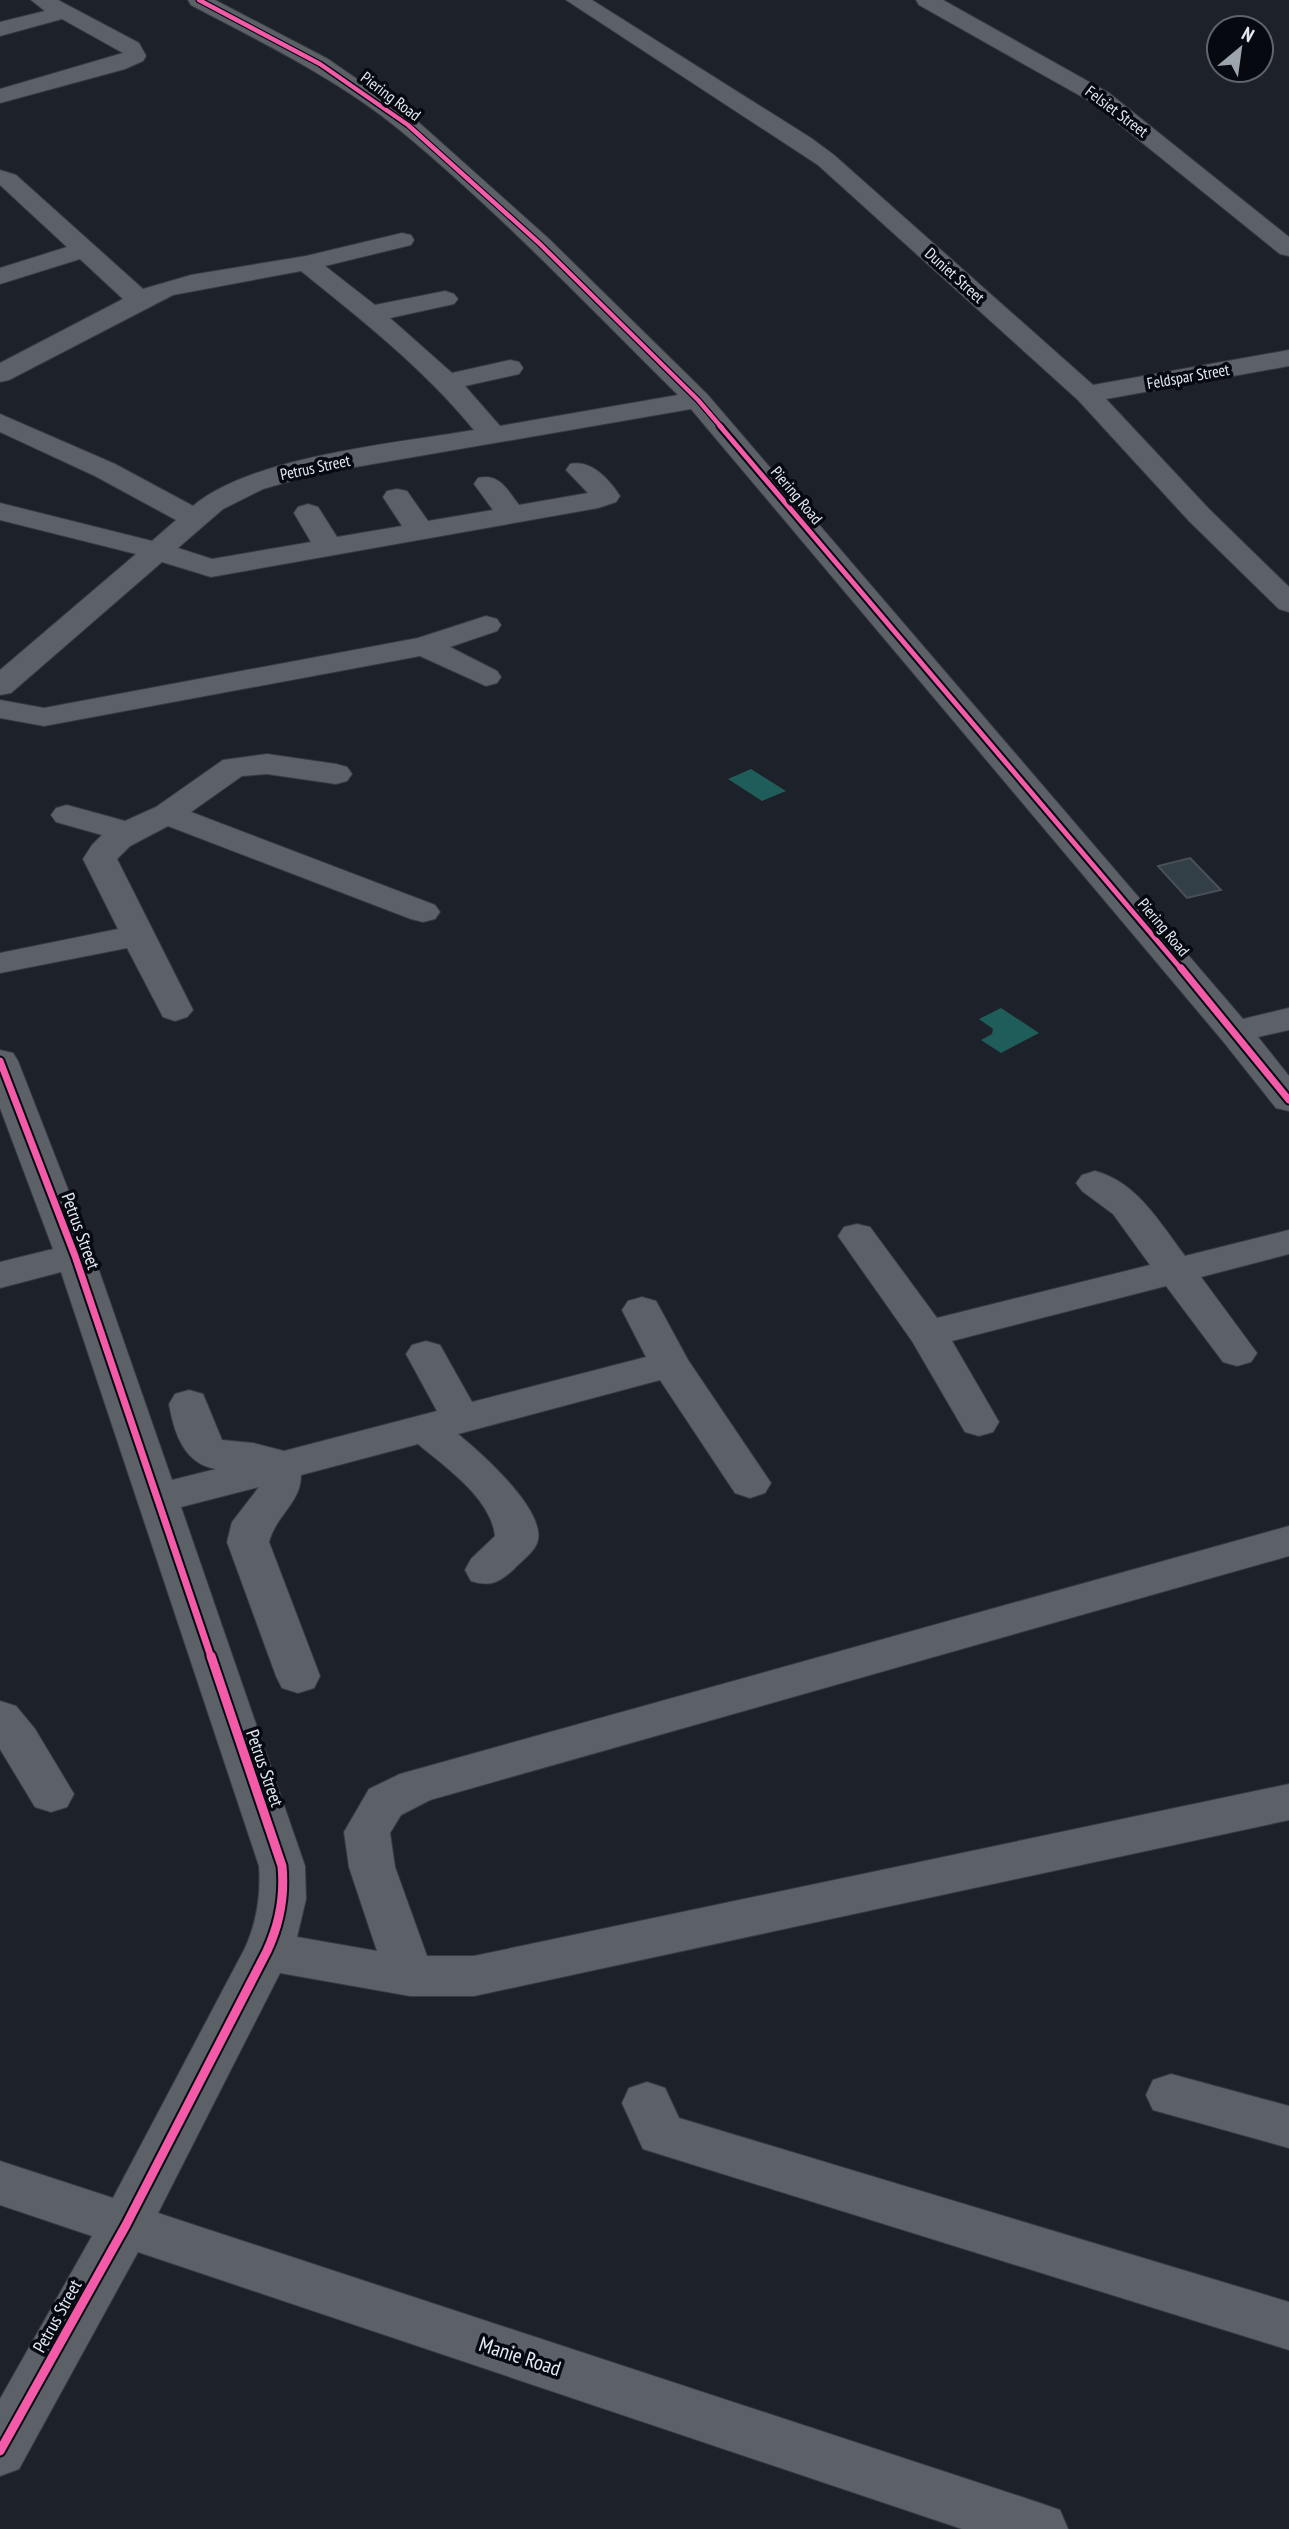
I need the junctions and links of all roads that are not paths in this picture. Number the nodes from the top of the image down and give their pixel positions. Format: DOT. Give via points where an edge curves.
graph roads {
  1 [pos="42,0"];
  2 [pos="199,0"];
  3 [pos="577,0"];
  4 [pos="927,0"];
  5 [pos="65,12"];
  6 [pos="0,29"];
  7 [pos="0,96"];
  8 [pos="0,177"];
  9 [pos="402,240"];
  10 [pos="86,249"];
  11 [pos="1289,249"];
  12 [pos="306,263"];
  13 [pos="0,276"];
  14 [pos="446,299"];
  15 [pos="140,300"];
  16 [pos="370,314"];
  17 [pos="1289,358"];
  18 [pos="510,368"];
  19 [pos="0,373"];
  20 [pos="447,382"];
  21 [pos="1087,394"];
  22 [pos="698,400"];
  23 [pos="0,422"];
  24 [pos="493,435"];
  25 [pos="580,470"];
  26 [pos="488,484"];
  27 [pos="397,498"];
  28 [pos="0,511"];
  29 [pos="203,512"];
  30 [pos="308,513"];
  31 [pos="511,514"];
  32 [pos="420,531"];
  33 [pos="329,547"];
  34 [pos="157,551"];
  35 [pos="1289,603"];
  36 [pos="486,625"];
  37 [pos="424,646"];
  38 [pos="486,677"];
  39 [pos="0,686"];
  40 [pos="0,709"];
  41 [pos="336,774"];
  42 [pos="167,814"];
  43 [pos="66,816"];
  44 [pos="130,833"];
  45 [pos="423,912"];
  46 [pos="139,935"];
  47 [pos="0,963"];
  48 [pos="176,1010"];
  49 [pos="1289,1019"];
  50 [pos="1235,1032"];
  51 [pos="0,1061"];
  52 [pos="1289,1100"];
  53 [pos="1095,1183"];
  54 [pos="857,1236"];
  55 [pos="1289,1242"];
  56 [pos="75,1256"];
  57 [pos="1177,1271"];
  58 [pos="0,1275"];
  59 [pos="642,1310"];
  60 [pos="928,1334"];
  61 [pos="1237,1353"];
  62 [pos="426,1354"];
  63 [pos="670,1364"];
  64 [pos="189,1404"];
  65 [pos="978,1422"];
  66 [pos="442,1423"];
  67 [pos="280,1464"];
  68 [pos="750,1483"];
  69 [pos="156,1499"];
  70 [pos="1289,1541"];
  71 [pos="486,1570"];
  72 [pos="298,1676"];
  73 [pos="0,1718"];
  74 [pos="51,1794"];
  75 [pos="1289,1802"];
  76 [pos="267,1951"];
  77 [pos="410,1976"];
  78 [pos="1171,2095"];
  79 [pos="647,2103"];
  80 [pos="1289,2127"];
  81 [pos="0,2183"];
  82 [pos="125,2225"];
  83 [pos="1289,2326"];
  84 [pos="0,2451"];
  85 [pos="1007,2523"];
  1 -- 5 [label="street"];
  2 -- 22 [label="street, Piering Road" via="320,64 408,125 540,243"];
  3 -- 21 [label="street, Duniet Street" via="816,152"];
  4 -- 11 [label="street, Felsiet Street" via="1101,97"];
  5 -- 6 [label="street"];
  5 -- 7 [label="street" via="131,48 135,56"];
  8 -- 10 [label="street"];
  9 -- 12 [label="street"];
  10 -- 13 [label="street"];
  10 -- 15 [label="street"];
  12 -- 15 [label="street" via="191,283"];
  12 -- 16 [label="street"];
  14 -- 16 [label="street"];
  15 -- 19 [label="street"];
  16 -- 20 [label="street"];
  17 -- 21 [label="street, Feldspar Street"];
  18 -- 20 [label="street"];
  20 -- 24 [label="street"];
  21 -- 35 [label="street, Duniet Street"];
  22 -- 24 [label="street, Petrus Street"];
  22 -- 50 [label="street, Piering Road"];
  23 -- 29 [label="street" via="147,494"];
  24 -- 29 [label="street, Petrus Street" via="282,473 235,491"];
  25 -- 31 [label="street" via="606,496"];
  26 -- 31 [label="street"];
  27 -- 32 [label="street"];
  28 -- 34 [label="street"];
  29 -- 34 [label="street, Petrus Street"];
  30 -- 33 [label="street"];
  31 -- 32 [label="street"];
  32 -- 33 [label="street"];
  33 -- 34 [label="street" via="211,568"];
  34 -- 39 [label="street, Petrus Street"];
  36 -- 37 [label="street"];
  37 -- 38 [label="street"];
  37 -- 40 [label="street" via="44,717"];
  41 -- 42 [label="street" via="267,764 233,767"];
  42 -- 44 [label="street"];
  42 -- 45 [label="street"];
  43 -- 44 [label="street"];
  44 -- 46 [label="street" via="108,846 100,859"];
  46 -- 47 [label="street"];
  46 -- 48 [label="street"];
  49 -- 50 [label="street"];
  50 -- 52 [label="street, Piering Road"];
  51 -- 56 [label="street, Petrus Street"];
  53 -- 57 [label="street" via="1126,1205"];
  54 -- 60 [label="street"];
  55 -- 57 [label="street"];
  56 -- 58 [label="street"];
  56 -- 69 [label="street, Petrus Street"];
  57 -- 60 [label="street"];
  57 -- 61 [label="street"];
  59 -- 63 [label="street"];
  60 -- 65 [label="street"];
  62 -- 66 [label="street"];
  63 -- 66 [label="street"];
  63 -- 68 [label="street"];
  64 -- 67 [label="street" via="205,1450"];
  66 -- 67 [label="street"];
  66 -- 71 [label="street" via="507,1505 518,1534"];
  67 -- 69 [label="street"];
  67 -- 72 [label="street" via="280,1489 253,1522 248,1542"];
  69 -- 76 [label="street, Petrus Street" via="282,1866 285,1891 279,1927"];
  70 -- 77 [label="street" via="416,1786 385,1802 367,1832 372,1867"];
  73 -- 74 [label="street"];
  75 -- 77 [label="street" via="474,1976"];
  76 -- 77 [label="street"];
  76 -- 82 [label="street, Petrus Street"];
  78 -- 80 [label="street"];
  79 -- 83 [label="street" via="661,2134"];
  81 -- 82 [label="street, Manie Road"];
  82 -- 84 [label="street, Petrus Street"];
  82 -- 85 [label="street, Manie Road"];
}
